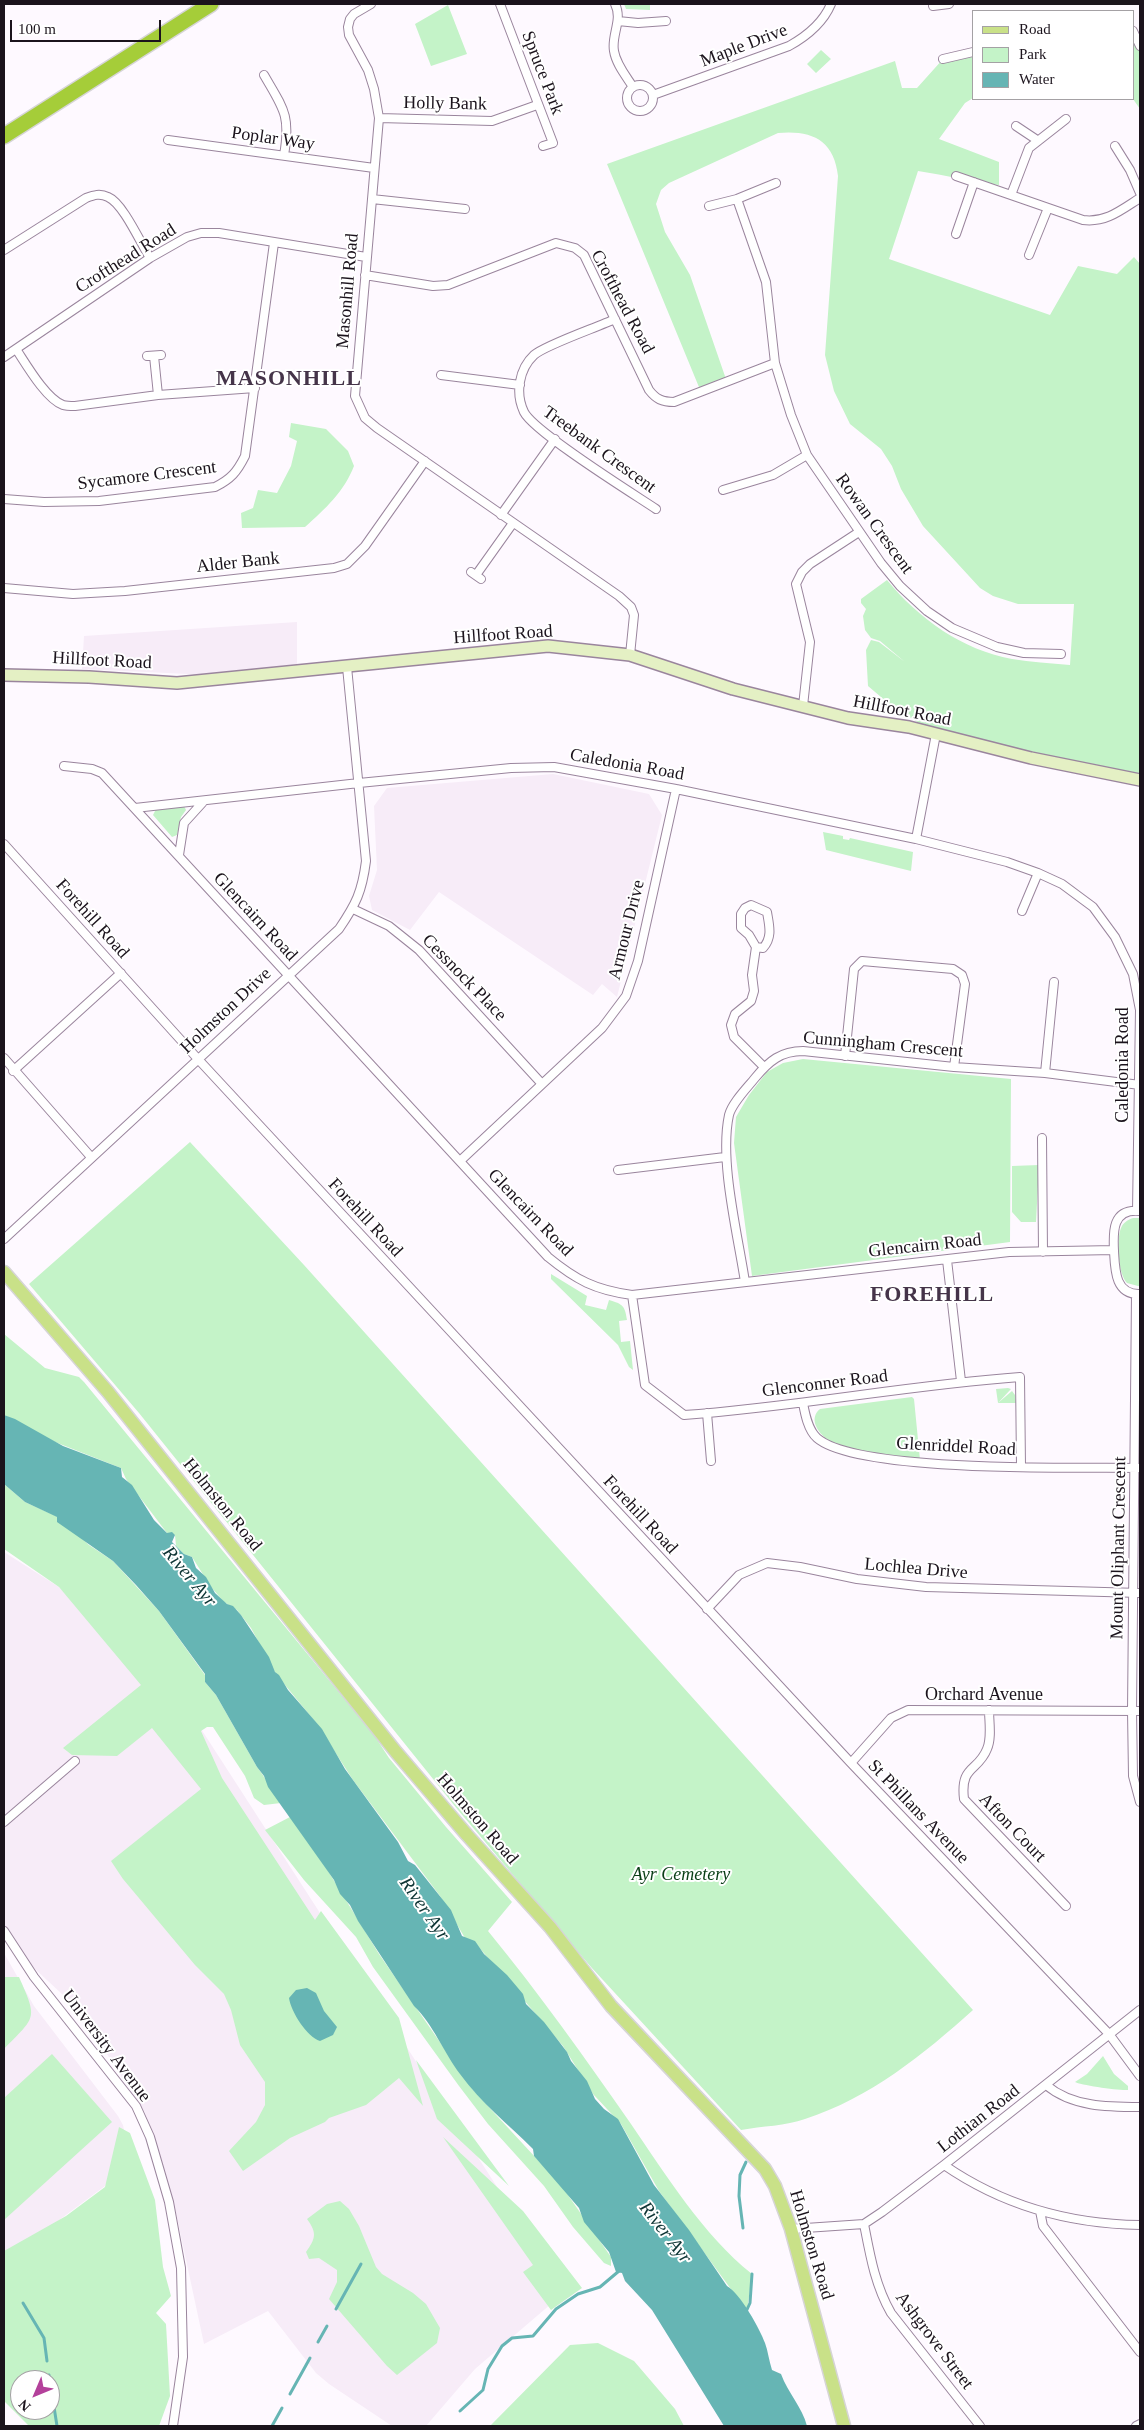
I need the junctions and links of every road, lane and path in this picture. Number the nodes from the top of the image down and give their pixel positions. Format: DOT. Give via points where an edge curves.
graph roads {
  1 [pos="211,4"];
  2 [pos="371,4"];
  3 [pos="500,4"];
  4 [pos="614,4"];
  5 [pos="831,4"];
  6 [pos="949,4"];
  7 [pos="933,6"];
  8 [pos="618,21"];
  9 [pos="666,21"];
  10 [pos="1134,33"];
  11 [pos="1140,46"];
  12 [pos="972,52"];
  13 [pos="943,59"];
  14 [pos="264,75"];
  15 [pos="633,87"];
  16 [pos="653,95"];
  17 [pos="537,104"];
  18 [pos="379,118"];
  19 [pos="1066,119"];
  20 [pos="1016,126"];
  21 [pos="4,136"];
  22 [pos="168,140"];
  23 [pos="1037,140"];
  24 [pos="543,146"];
  25 [pos="1115,146"];
  26 [pos="284,155"];
  27 [pos="374,168"];
  28 [pos="956,176"];
  29 [pos="974,182"];
  30 [pos="776,183"];
  31 [pos="1140,193"];
  32 [pos="1011,195"];
  33 [pos="1140,198"];
  34 [pos="372,199"];
  35 [pos="737,199"];
  36 [pos="709,206"];
  37 [pos="1048,208"];
  38 [pos="464,209"];
  39 [pos="956,234"];
  40 [pos="274,243"];
  41 [pos="4,250"];
  42 [pos="1030,255"];
  43 [pos="366,256"];
  44 [pos="150,258"];
  45 [pos="365,275"];
  46 [pos="615,319"];
  47 [pos="16,350"];
  48 [pos="154,356"];
  49 [pos="4,357"];
  50 [pos="775,363"];
  51 [pos="441,374"];
  52 [pos="520,385"];
  53 [pos="255,388"];
  54 [pos="158,395"];
  55 [pos="555,439"];
  56 [pos="807,455"];
  57 [pos="425,461"];
  58 [pos="723,490"];
  59 [pos="4,499"];
  60 [pos="656,509"];
  61 [pos="501,515"];
  62 [pos="513,523"];
  63 [pos="859,532"];
  64 [pos="476,575"];
  65 [pos="4,588"];
  66 [pos="1061,654"];
  67 [pos="630,655"];
  68 [pos="347,667"];
  69 [pos="4,675"];
  70 [pos="803,706"];
  71 [pos="936,734"];
  72 [pos="64,766"];
  73 [pos="1140,780"];
  74 [pos="359,783"];
  75 [pos="676,789"];
  76 [pos="204,801"];
  77 [pos="135,808"];
  78 [pos="916,839"];
  79 [pos="4,844"];
  80 [pos="179,855"];
  81 [pos="1038,873"];
  82 [pos="353,909"];
  83 [pos="1022,911"];
  84 [pos="756,948"];
  85 [pos="121,973"];
  86 [pos="288,975"];
  87 [pos="1054,982"];
  88 [pos="845,1056"];
  89 [pos="4,1058"];
  90 [pos="197,1058"];
  91 [pos="764,1067"];
  92 [pos="954,1067"];
  93 [pos="13,1071"];
  94 [pos="1045,1073"];
  95 [pos="542,1084"];
  96 [pos="1139,1085"];
  97 [pos="1042,1138"];
  98 [pos="91,1157"];
  99 [pos="726,1157"];
  100 [pos="460,1161"];
  101 [pos="618,1170"];
  102 [pos="1139,1211"];
  103 [pos="4,1239"];
  104 [pos="1114,1250"];
  105 [pos="1042,1252"];
  106 [pos="947,1260"];
  107 [pos="4,1272"];
  108 [pos="745,1282"];
  109 [pos="1138,1294"];
  110 [pos="632,1295"];
  111 [pos="961,1381"];
  112 [pos="803,1403"];
  113 [pos="707,1414"];
  114 [pos="711,1461"];
  115 [pos="1020,1466"];
  116 [pos="1138,1468"];
  117 [pos="1137,1593"];
  118 [pos="707,1609"];
  119 [pos="989,1710"];
  120 [pos="1132,1711"];
  121 [pos="1140,1711"];
  122 [pos="75,1761"];
  123 [pos="850,1763"];
  124 [pos="1140,1802"];
  125 [pos="4,1822"];
  126 [pos="1066,1906"];
  127 [pos="4,1931"];
  128 [pos="1140,2010"];
  129 [pos="1109,2034"];
  130 [pos="1140,2076"];
  131 [pos="1046,2085"];
  132 [pos="1140,2106"];
  133 [pos="944,2165"];
  134 [pos="1040,2212"];
  135 [pos="864,2224"];
  136 [pos="1140,2225"];
  137 [pos="791,2229"];
  138 [pos="1140,2352"];
  139 [pos="1140,2424"];
  140 [pos="173,2426"];
  141 [pos="844,2426"];
  142 [pos="980,2426"];
  143 [pos="1136,2426"];
  1 -- 21 [label="highway"];
  2 -- 18 [label="street, Masonhill Road" via="350,19 349,35 368,70"];
  3 -- 17 [label="street, Spruce Park"];
  4 -- 8 [label="street, Maple Drive"];
  5 -- 16 [label="street, Maple Drive" via="814,29 789,46"];
  6 -- 7 [label="street"];
  8 -- 9 [label="street"];
  8 -- 15 [label="street, Maple Drive" via="614,51 618,64"];
  10 -- 11 [label="street"];
  12 -- 13 [label="street"];
  14 -- 26 [label="street" via="285,110 288,133"];
  15 -- 16 [label="street" via="645,86"];
  15 -- 16 [label="street, Maple Drive" via="628,100 636,110 649,108"];
  17 -- 18 [label="street, Holly Bank" via="492,121"];
  17 -- 24 [label="street, Spruce Park" via="553,143"];
  18 -- 27 [label="street, Masonhill Road"];
  19 -- 23 [label="street"];
  20 -- 23 [label="street"];
  22 -- 26 [label="street, Poplar Way"];
  23 -- 32 [label="street" via="1029,148"];
  25 -- 31 [label="street"];
  26 -- 27 [label="street, Poplar Way"];
  27 -- 34 [label="street, Masonhill Road"];
  28 -- 29 [label="street"];
  29 -- 32 [label="street"];
  29 -- 39 [label="street"];
  30 -- 35 [label="street"];
  32 -- 37 [label="street"];
  33 -- 37 [label="street" via="1106,219 1095,221"];
  34 -- 38 [label="street"];
  34 -- 43 [label="street, Masonhill Road"];
  35 -- 36 [label="street"];
  35 -- 50 [label="street, Rowan Crescent" via="766,282"];
  37 -- 42 [label="street"];
  40 -- 43 [label="street, Crofthead Road"];
  40 -- 44 [label="street, Crofthead Road" via="219,233 200,233"];
  40 -- 53 [label="street, Sycamore Crescent"];
  41 -- 44 [label="street" via="86,198 98,194 110,197 118,206"];
  43 -- 45 [label="street, Masonhill Road"];
  44 -- 47 [label="street, Crofthead Road"];
  45 -- 46 [label="street, Crofthead Road" via="434,286 448,285 556,243 584,255"];
  45 -- 57 [label="street, Masonhill Road" via="355,396 365,418"];
  46 -- 50 [label="street, Crofthead Road" via="649,390 664,402 685,399"];
  46 -- 52 [label="street" via="536,354 522,372"];
  47 -- 49 [label="street, Crofthead Road"];
  47 -- 54 [label="street" via="41,385 63,405"];
  48 -- 54 [label="street"];
  50 -- 56 [label="street, Rowan Crescent"];
  51 -- 52 [label="street"];
  52 -- 55 [label="street, Treebank Crescent" via="524,412"];
  53 -- 54 [label="street"];
  53 -- 59 [label="street, Sycamore Crescent" via="244,456 238,471 215,487 99,501"];
  55 -- 60 [label="street, Treebank Crescent"];
  55 -- 61 [label="street"];
  56 -- 58 [label="street" via="773,475"];
  56 -- 63 [label="street, Rowan Crescent"];
  57 -- 61 [label="street, Masonhill Road"];
  57 -- 65 [label="street, Alder Bank" via="365,546 347,564 334,568 82,594"];
  61 -- 62 [label="street, Masonhill Road"];
  62 -- 64 [label="street"];
  62 -- 67 [label="street, Masonhill Road" via="632,607 634,626"];
  63 -- 66 [label="street, Rowan Crescent" via="900,586 952,628 997,647 1024,653"];
  63 -- 70 [label="street" via="810,564 796,584 810,642"];
  67 -- 68 [label="street, Hillfoot Road" via="548,646"];
  67 -- 70 [label="street, Hillfoot Road" via="733,688"];
  68 -- 69 [label="street, Hillfoot Road" via="177,682"];
  68 -- 74 [label="street, Holmston Drive"];
  70 -- 71 [label="street, Hillfoot Road"];
  71 -- 73 [label="street, Hillfoot Road" via="1031,758"];
  71 -- 78 [label="street"];
  72 -- 77 [label="street, Glencairn Road" via="102,773"];
  74 -- 75 [label="street, Caledonia Road" via="511,768 554,767"];
  74 -- 76 [label="street, Caledonia Road"];
  74 -- 82 [label="street, Holmston Drive" via="366,861 363,887"];
  75 -- 78 [label="street, Caledonia Road"];
  75 -- 95 [label="street, Armour Drive" via="638,961 626,996 602,1028"];
  76 -- 77 [label="street, Caledonia Road"];
  76 -- 80 [label="street" via="187,817 181,830"];
  77 -- 80 [label="street, Glencairn Road"];
  78 -- 81 [label="street, Caledonia Road"];
  79 -- 85 [label="street, Forehill Road"];
  80 -- 86 [label="street, Glencairn Road"];
  81 -- 83 [label="street"];
  81 -- 96 [label="street, Caledonia Road" via="1062,884 1093,907 1115,937 1133,974 1140,1010"];
  82 -- 86 [label="street, Holmston Drive" via="339,929"];
  82 -- 95 [label="street, Cessnock Place" via="388,926 419,950"];
  84 -- 84 [label="street" via="740,922 745,908 752,904 767,912 770,932 763,948"];
  84 -- 91 [label="street" via="752,975 754,991 750,1001 735,1014 731,1025 734,1037"];
  85 -- 90 [label="street, Forehill Road"];
  85 -- 93 [label="street"];
  86 -- 90 [label="street, Holmston Drive"];
  86 -- 100 [label="street, Glencairn Road"];
  87 -- 94 [label="street"];
  88 -- 91 [label="street, Cunningham Crescent" via="789,1051"];
  88 -- 92 [label="street, Cunningham Crescent"];
  88 -- 92 [label="street" via="854,969 862,961 953,969 962,975 965,984"];
  89 -- 93 [label="street"];
  90 -- 98 [label="street, Holmston Drive"];
  90 -- 118 [label="street, Forehill Road"];
  91 -- 99 [label="street, Cunningham Crescent" via="730,1114"];
  92 -- 94 [label="street, Cunningham Crescent"];
  93 -- 98 [label="street"];
  94 -- 96 [label="street, Cunningham Crescent"];
  95 -- 100 [label="street, Armour Drive"];
  96 -- 102 [label="street, Caledonia Road"];
  97 -- 105 [label="street"];
  98 -- 103 [label="street, Holmston Drive"];
  99 -- 101 [label="street"];
  99 -- 108 [label="street, Cunningham Crescent"];
  100 -- 110 [label="street, Glencairn Road" via="565,1271 584,1284"];
  102 -- 104 [label="street" via="1126,1213 1117,1220 1113,1229"];
  104 -- 105 [label="street, Glencairn Road"];
  104 -- 109 [label="street" via="1117,1281 1124,1290"];
  105 -- 106 [label="street, Glencairn Road" via="1010,1252"];
  106 -- 108 [label="street, Glencairn Road"];
  106 -- 111 [label="street"];
  107 -- 137 [label="main road, Holmston Road" via="108,1392 460,1828 550,1927 612,2006 765,2169"];
  108 -- 110 [label="street, Glencairn Road"];
  109 -- 116 [label="street, Mount Oliphant Crescent"];
  110 -- 113 [label="street, Glenconner Road" via="645,1385 684,1415"];
  111 -- 112 [label="street, Glenconner Road"];
  111 -- 115 [label="street, Glenconner Road" via="1020,1376"];
  112 -- 113 [label="street, Glenconner Road"];
  112 -- 115 [label="street, Glenriddel Road" via="816,1437 842,1451 915,1462"];
  113 -- 114 [label="street"];
  115 -- 116 [label="street, Glenriddel Road"];
  116 -- 117 [label="street, Mount Oliphant Crescent"];
  117 -- 118 [label="street, Lochlea Drive" via="926,1587 767,1563 739,1575"];
  117 -- 120 [label="street, Mount Oliphant Crescent"];
  118 -- 123 [label="street, St Phillans Avenue"];
  119 -- 120 [label="street, Orchard Avenue"];
  119 -- 123 [label="street, Orchard Avenue" via="908,1710 898,1713"];
  119 -- 126 [label="street, Afton Court" via="989,1744 987,1751 966,1773 962,1784 964,1799"];
  120 -- 121 [label="street, Orchard Avenue"];
  120 -- 124 [label="street, Mount Oliphant Crescent" via="1133,1776"];
  122 -- 125 [label="street"];
  123 -- 129 [label="street, St Phillans Avenue"];
  127 -- 140 [label="street, University Avenue" via="34,1977 136,2106 150,2137 169,2202 181,2268 183,2357"];
  128 -- 129 [label="street, Lothian Road"];
  129 -- 130 [label="street, St Phillans Avenue"];
  129 -- 131 [label="street, Lothian Road"];
  131 -- 132 [label="street" via="1055,2093 1085,2103"];
  131 -- 133 [label="street, Lothian Road"];
  133 -- 134 [label="street" via="985,2190"];
  133 -- 135 [label="street, Lothian Road"];
  134 -- 136 [label="street" via="1084,2222"];
  134 -- 138 [label="street" via="1042,2226"];
  135 -- 137 [label="street"];
  135 -- 142 [label="street, Ashgrove Street" via="880,2294 891,2313"];
  137 -- 141 [label="main road, Holmston Road"];
  139 -- 143 [label="street"];
}
